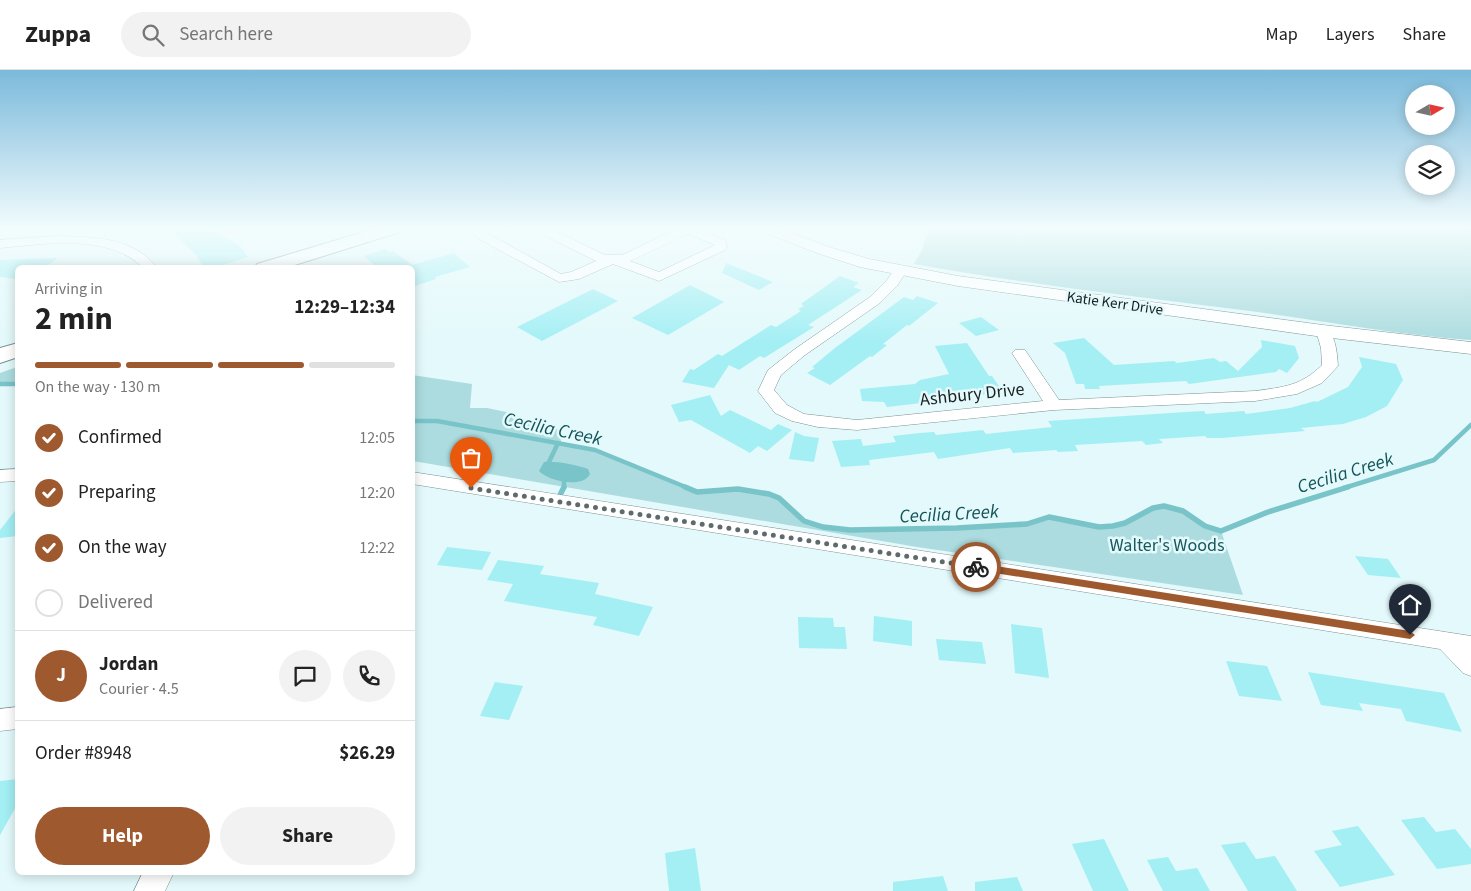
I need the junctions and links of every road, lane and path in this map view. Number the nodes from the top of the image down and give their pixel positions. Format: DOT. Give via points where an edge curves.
graph roads {
  1 [pos="538,266"];
  2 [pos="598,266"];
  3 [pos="631,266"];
  4 [pos="680,266"];
  5 [pos="883,266"];
  6 [pos="900,271"];
  7 [pos="1322,331"];
  8 [pos="1471,348"];
  9 [pos="15,350"];
  10 [pos="1020,353"];
  11 [pos="0,356"];
  12 [pos="1054,405"];
  13 [pos="15,475"];
  14 [pos="0,476"];
  15 [pos="415,478"];
  16 [pos="1446,641"];
  17 [pos="1471,645"];
  18 [pos="1471,666"];
  19 [pos="15,718"];
  20 [pos="0,720"];
  21 [pos="158,875"];
  22 [pos="149,891"];
  1 -- 2 [label="street" via="559,278"];
  3 -- 4 [label="street" via="659,277"];
  5 -- 6 [label="street, Katie Kerr Drive"];
  6 -- 7 [label="street, Katie Kerr Drive"];
  6 -- 12 [label="street, Ashbury Drive" via="875,300 774,373 766,391 781,409 826,424 857,425"];
  7 -- 8 [label="street, Katie Kerr Drive"];
  7 -- 12 [label="street, Ashbury Drive" via="1330,348 1330,366 1316,380 1291,391 1255,396"];
  9 -- 11 [label="main road"];
  10 -- 12 [label="street"];
  13 -- 14 [label="street"];
  15 -- 16 [label="street"];
  16 -- 17 [label="street"];
  16 -- 18 [label="street"];
  19 -- 20 [label="street"];
  21 -- 22 [label="street"];
}
